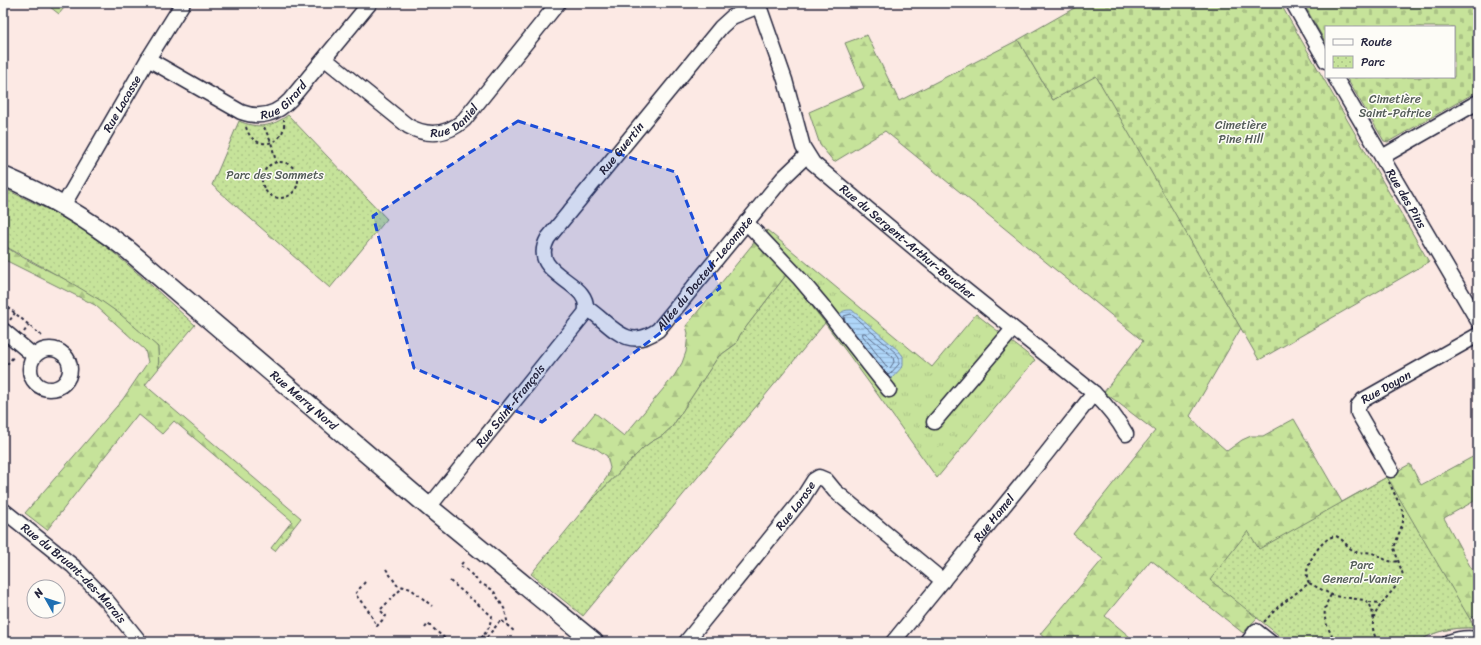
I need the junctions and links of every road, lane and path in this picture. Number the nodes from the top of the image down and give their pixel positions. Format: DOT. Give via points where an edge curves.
graph roads {
  1 [pos="183,3"];
  2 [pos="370,3"];
  3 [pos="558,3"];
  4 [pos="1293,3"];
  5 [pos="758,4"];
  6 [pos="148,59"];
  7 [pos="325,59"];
  8 [pos="1325,59"];
  9 [pos="1336,78"];
  10 [pos="1478,102"];
  11 [pos="279,110"];
  12 [pos="253,115"];
  13 [pos="271,142"];
  14 [pos="807,155"];
  15 [pos="1382,157"];
  16 [pos="276,162"];
  17 [pos="3,176"];
  18 [pos="63,206"];
  19 [pos="746,222"];
  20 [pos="3,303"];
  21 [pos="586,305"];
  22 [pos="1478,320"];
  23 [pos="1013,329"];
  24 [pos="3,330"];
  25 [pos="1478,335"];
  26 [pos="43,337"];
  27 [pos="22,346"];
  28 [pos="34,356"];
  29 [pos="3,368"];
  30 [pos="889,390"];
  31 [pos="1094,393"];
  32 [pos="934,422"];
  33 [pos="1126,434"];
  34 [pos="1391,470"];
  35 [pos="429,507"];
  36 [pos="3,510"];
  37 [pos="1399,561"];
  38 [pos="463,562"];
  39 [pos="386,570"];
  40 [pos="391,576"];
  41 [pos="387,578"];
  42 [pos="450,581"];
  43 [pos="943,581"];
  44 [pos="365,582"];
  45 [pos="1309,583"];
  46 [pos="402,587"];
  47 [pos="1331,595"];
  48 [pos="1368,602"];
  49 [pos="1382,603"];
  50 [pos="432,606"];
  51 [pos="1374,622"];
  52 [pos="508,626"];
  53 [pos="425,628"];
  54 [pos="515,632"];
  55 [pos="484,635"];
  56 [pos="487,637"];
  57 [pos="1252,637"];
  58 [pos="1474,638"];
  59 [pos="140,642"];
  60 [pos="449,642"];
  61 [pos="477,642"];
  62 [pos="483,642"];
  63 [pos="594,642"];
  64 [pos="686,642"];
  65 [pos="893,642"];
  66 [pos="1270,642"];
  67 [pos="1335,642"];
  68 [pos="1378,642"];
  69 [pos="1449,642"];
  1 -- 6 [label="street, Rue Lacasse"];
  2 -- 7 [label="street, Rue Girard"];
  3 -- 7 [label="street, Rue Daniel" via="464,120 441,133 424,133 408,126"];
  4 -- 8 [label="street"];
  5 -- 14 [label="street, Rue du Sergent-Arthur-Boucher" via="785,80"];
  5 -- 21 [label="street, Rue Guertin" via="732,17 721,27 548,238 542,253 546,262 580,294"];
  6 -- 12 [label="street, Rue Girard"];
  6 -- 18 [label="street, Rue Lacasse"];
  7 -- 11 [label="street, Rue Girard"];
  9 -- 15 [label="street, Rue des Pins"];
  10 -- 15 [label="street"];
  11 -- 12 [label="street, Rue Girard" via="268,115"];
  11 -- 13 [label="path" via="284,118 284,127 278,138"];
  12 -- 13 [label="path"];
  12 -- 13 [label="path" via="246,124 250,137 262,143"];
  13 -- 16 [label="path"];
  14 -- 19 [label="street, Allée du Docteur-Lecompte" via="783,178"];
  14 -- 23 [label="street, Rue du Sergent-Arthur-Boucher" via="843,189"];
  15 -- 22 [label="street, Rue des Pins"];
  16 -- 16 [label="path" via="266,168 261,179 262,185 274,198 286,198 296,190 297,172 288,164"];
  17 -- 18 [label="main road, Rue Merry Nord"];
  18 -- 35 [label="main road, Rue Merry Nord" via="112,238 153,270"];
  19 -- 21 [label="street, Allée du Docteur-Lecompte" via="658,330 651,335 642,338 621,336"];
  19 -- 30 [label="street" via="800,279"];
  20 -- 26 [label="path"];
  21 -- 35 [label="street, Rue Saint-François" via="582,317"];
  23 -- 31 [label="street, Rue du Sergent-Arthur-Boucher"];
  23 -- 32 [label="street"];
  24 -- 27 [label="street"];
  25 -- 34 [label="street, Rue Doyon" via="1363,400 1358,406 1358,413"];
  27 -- 28 [label="street"];
  27 -- 29 [label="path"];
  31 -- 33 [label="street, Rue du Sergent-Arthur-Boucher" via="1106,404"];
  31 -- 43 [label="street, Rue Hamel"];
  34 -- 37 [label="path" via="1389,481 1404,517 1394,548"];
  35 -- 63 [label="main road, Rue Merry Nord"];
  36 -- 59 [label="street, Rue du Bruant-des-Marais" via="73,566 107,601"];
  37 -- 45 [label="path" via="1391,562 1372,553 1358,553 1340,538 1333,536 1322,544 1311,560 1307,574"];
  37 -- 49 [label="path" via="1403,575"];
  38 -- 52 [label="path" via="460,566 495,593 505,610"];
  39 -- 40 [label="path"];
  40 -- 41 [label="path"];
  40 -- 46 [label="path" via="396,584"];
  42 -- 55 [label="path" via="492,616 490,627"];
  43 -- 64 [label="street, Rue Larose" via="835,491 826,480 819,477 814,480"];
  43 -- 65 [label="street, Rue Hamel"];
  44 -- 46 [label="path" via="355,594 377,626 386,616 380,610"];
  45 -- 47 [label="path"];
  45 -- 57 [label="path" via="1274,611"];
  46 -- 50 [label="path" via="411,589"];
  47 -- 48 [label="path"];
  47 -- 67 [label="path" via="1325,606 1324,621"];
  48 -- 49 [label="path"];
  48 -- 51 [label="path" via="1372,608"];
  49 -- 51 [label="path"];
  51 -- 68 [label="path" via="1374,634"];
  52 -- 54 [label="path"];
  52 -- 56 [label="path" via="501,620"];
  53 -- 60 [label="path" via="428,624"];
  55 -- 56 [label="path"];
  55 -- 61 [label="path" via="480,636"];
  56 -- 62 [label="path"];
  57 -- 66 [label="street"];
  58 -- 69 [label="street" via="1459,638"];
}
